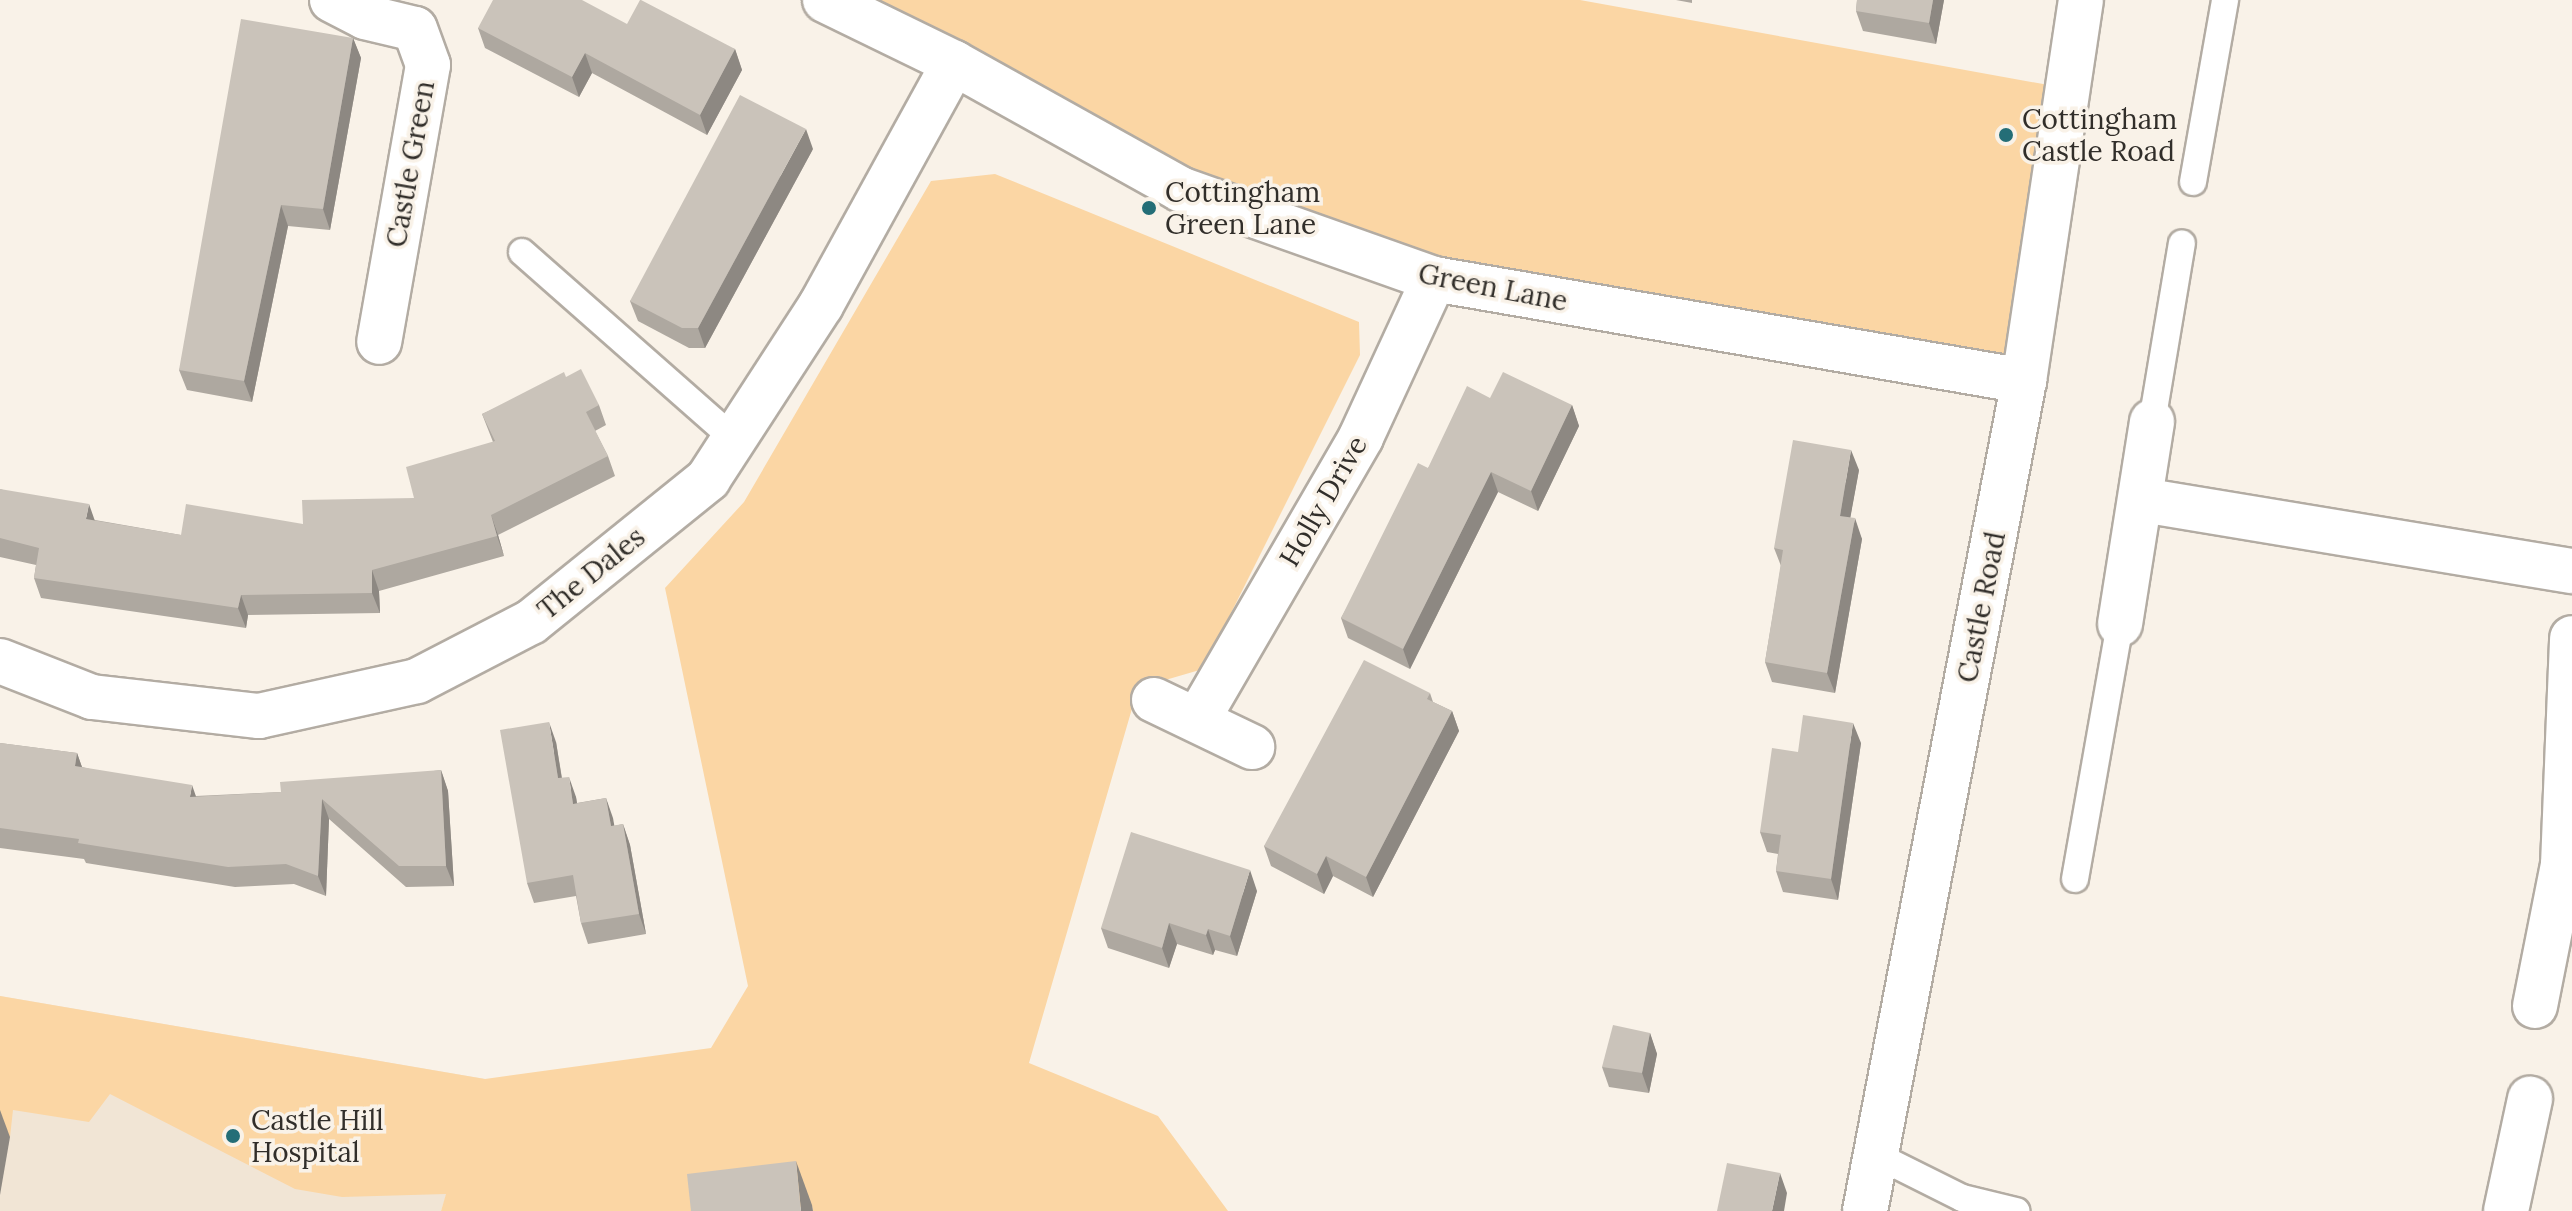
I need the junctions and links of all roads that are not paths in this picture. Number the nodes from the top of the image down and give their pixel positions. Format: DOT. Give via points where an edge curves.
graph roads {
  1 [pos="332,0"];
  2 [pos="825,0"];
  3 [pos="2081,0"];
  4 [pos="2225,0"];
  5 [pos="954,63"];
  6 [pos="2193,182"];
  7 [pos="2182,243"];
  8 [pos="522,252"];
  9 [pos="1434,279"];
  10 [pos="379,342"];
  11 [pos="2024,381"];
  12 [pos="2152,422"];
  13 [pos="734,439"];
  14 [pos="2142,500"];
  15 [pos="2572,571"];
  16 [pos="2120,624"];
  17 [pos="2572,638"];
  18 [pos="0,661"];
  19 [pos="1154,700"];
  20 [pos="1199,717"];
  21 [pos="1252,747"];
  22 [pos="2567,866"];
  23 [pos="2075,879"];
  24 [pos="2535,1006"];
  25 [pos="2530,1099"];
  26 [pos="1876,1155"];
  27 [pos="1988,1209"];
  28 [pos="1865,1211"];
  29 [pos="2016,1211"];
  30 [pos="2506,1211"];
  1 -- 10 [label="street, Castle Green" via="365,17 415,29 428,65"];
  2 -- 5 [label="street, Green Lane"];
  3 -- 11 [label="street, Castle Road"];
  4 -- 6 [label="lane"];
  5 -- 9 [label="street, Green Lane" via="1180,189"];
  5 -- 13 [label="street, The Dales" via="821,305"];
  7 -- 12 [label="lane"];
  8 -- 13 [label="lane"];
  9 -- 11 [label="street, Green Lane"];
  9 -- 20 [label="street, Holly Drive" via="1361,437"];
  11 -- 26 [label="street, Castle Road"];
  12 -- 14 [label="street"];
  13 -- 18 [label="street, The Dales" via="708,479 531,622 417,681 259,716 92,697"];
  14 -- 15 [label="street"];
  14 -- 16 [label="street"];
  16 -- 23 [label="lane"];
  17 -- 22 [label="street"];
  19 -- 20 [label="street"];
  20 -- 21 [label="street"];
  22 -- 24 [label="street"];
  25 -- 30 [label="street"];
  26 -- 27 [label="lane"];
  26 -- 28 [label="street, Castle Road"];
  27 -- 29 [label="lane"];
}
